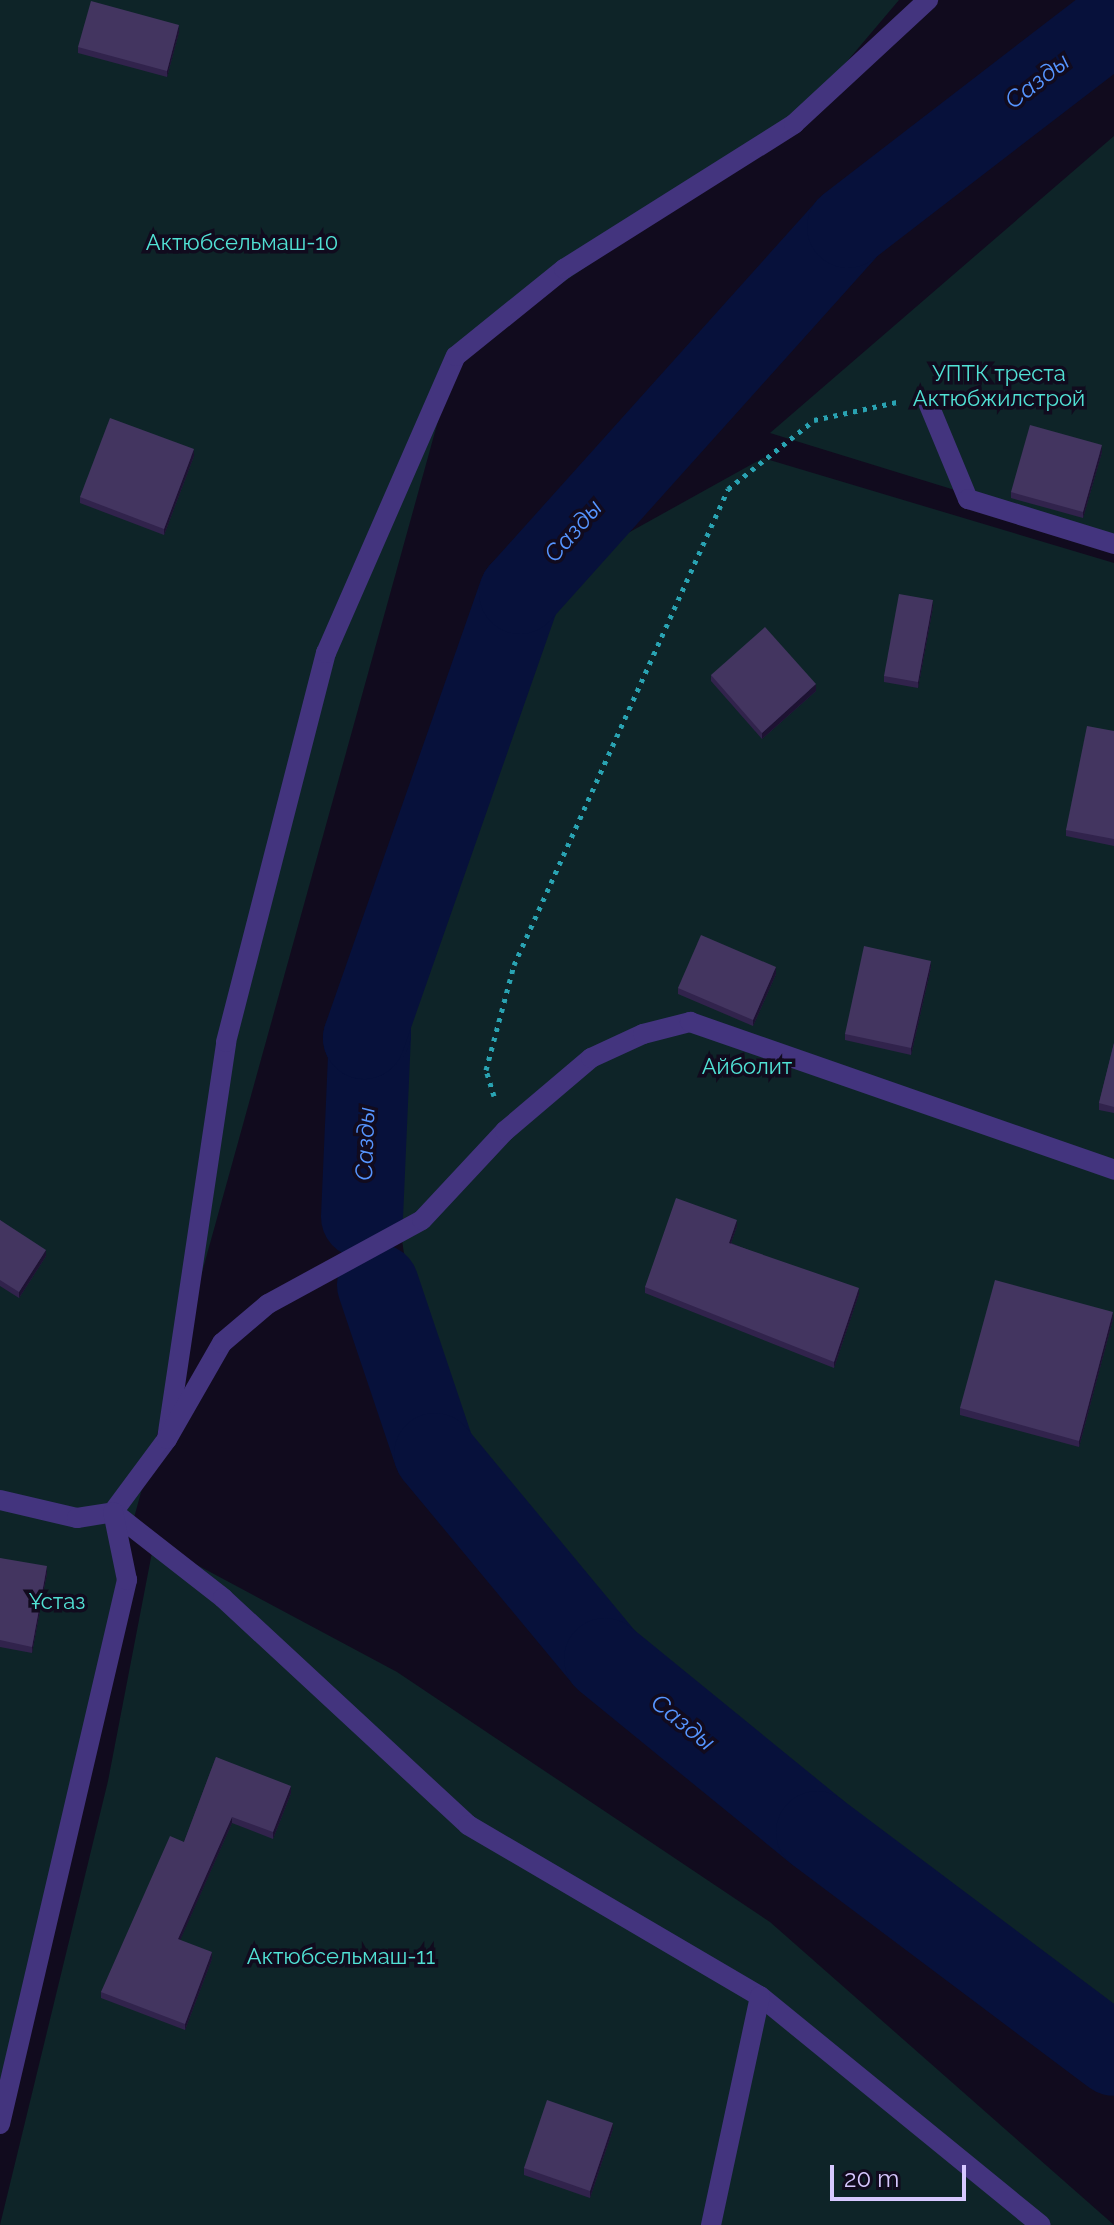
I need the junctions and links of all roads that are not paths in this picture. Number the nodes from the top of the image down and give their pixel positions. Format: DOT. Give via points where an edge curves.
graph roads {
  1 [pos="928,0"];
  2 [pos="929,405"];
  3 [pos="1114,544"];
  4 [pos="1114,1170"];
  5 [pos="167,1439"];
  6 [pos="0,1500"];
  7 [pos="113,1512"];
  8 [pos="760,1996"];
  9 [pos="0,2124"];
  10 [pos="711,2225"];
  11 [pos="1041,2225"];
  1 -- 5 [label="lane" via="794,124 564,269 456,356 326,653 226,1042"];
  2 -- 3 [label="lane" via="968,499"];
  4 -- 5 [label="lane" via="690,1022 591,1058 505,1131 422,1220 268,1304 222,1343"];
  5 -- 7 [label="lane"];
  6 -- 7 [label="lane" via="77,1518"];
  7 -- 8 [label="lane" via="223,1598 468,1825"];
  7 -- 9 [label="lane" via="127,1580"];
  8 -- 10 [label="lane"];
  8 -- 11 [label="lane"];
}
